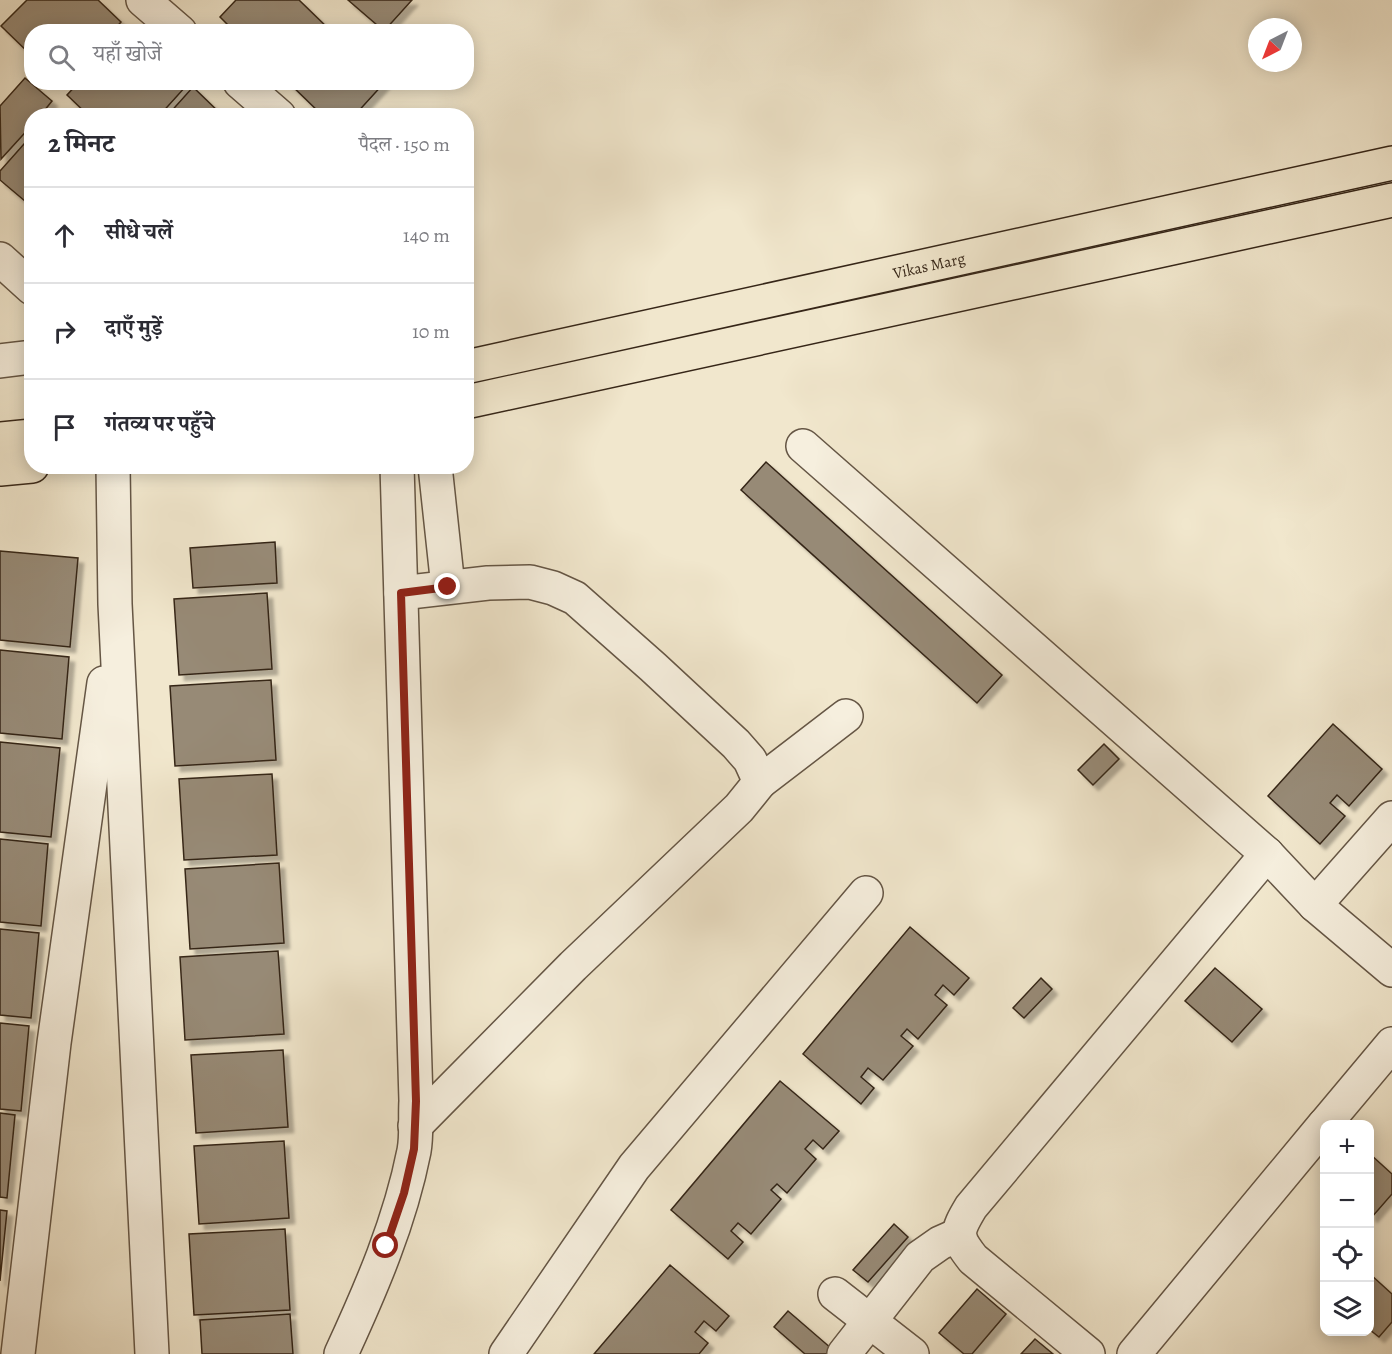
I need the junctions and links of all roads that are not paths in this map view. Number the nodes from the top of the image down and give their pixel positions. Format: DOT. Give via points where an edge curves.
graph roads {
  1 [pos="143,0"];
  2 [pos="171,24"];
  3 [pos="249,90"];
  4 [pos="270,108"];
  5 [pos="1392,163"];
  6 [pos="1392,200"];
  7 [pos="0,259"];
  8 [pos="24,281"];
  9 [pos="24,358"];
  10 [pos="0,361"];
  11 [pos="474,365"];
  12 [pos="474,400"];
  13 [pos="24,437"];
  14 [pos="0,439"];
  15 [pos="803,446"];
  16 [pos="24,467"];
  17 [pos="0,469"];
  18 [pos="113,474"];
  19 [pos="397,474"];
  20 [pos="436,474"];
  21 [pos="448,587"];
  22 [pos="401,593"];
  23 [pos="115,604"];
  24 [pos="846,716"];
  25 [pos="760,782"];
  26 [pos="1392,818"];
  27 [pos="1267,854"];
  28 [pos="866,893"];
  29 [pos="1316,905"];
  30 [pos="1392,970"];
  31 [pos="1392,1044"];
  32 [pos="1329,1120"];
  33 [pos="415,1126"];
  34 [pos="1320,1131"];
  35 [pos="958,1235"];
  36 [pos="835,1294"];
  37 [pos="870,1321"];
  38 [pos="18,1354"];
  39 [pos="152,1354"];
  40 [pos="341,1354"];
  41 [pos="506,1354"];
  42 [pos="844,1354"];
  43 [pos="912,1354"];
  44 [pos="1088,1354"];
  45 [pos="1134,1354"];
  1 -- 2 [label="street"];
  3 -- 4 [label="street"];
  5 -- 11 [label="main road, Vikas Marg"];
  6 -- 12 [label="main road"];
  7 -- 8 [label="street"];
  9 -- 10 [label="street"];
  13 -- 14 [label="main road"];
  15 -- 27 [label="street"];
  16 -- 17 [label="main road"];
  18 -- 23 [label="street"];
  19 -- 22 [label="street"];
  20 -- 21 [label="street"];
  21 -- 22 [label="street"];
  21 -- 25 [label="street" via="530,582 575,598 736,744 750,760"];
  22 -- 33 [label="street"];
  23 -- 38 [label="street" via="54,1043"];
  23 -- 39 [label="street"];
  24 -- 25 [label="street"];
  25 -- 33 [label="street" via="739,808 573,966"];
  26 -- 29 [label="street"];
  27 -- 29 [label="street"];
  27 -- 35 [label="street" via="971,1207"];
  28 -- 41 [label="street" via="634,1167"];
  29 -- 30 [label="street"];
  31 -- 32 [label="street"];
  33 -- 40 [label="street" via="414,1149 386,1246"];
  34 -- 45 [label="street"];
  35 -- 37 [label="street" via="920,1257"];
  35 -- 44 [label="street" via="973,1259"];
  36 -- 37 [label="street"];
  37 -- 42 [label="street"];
  37 -- 43 [label="street"];
}
